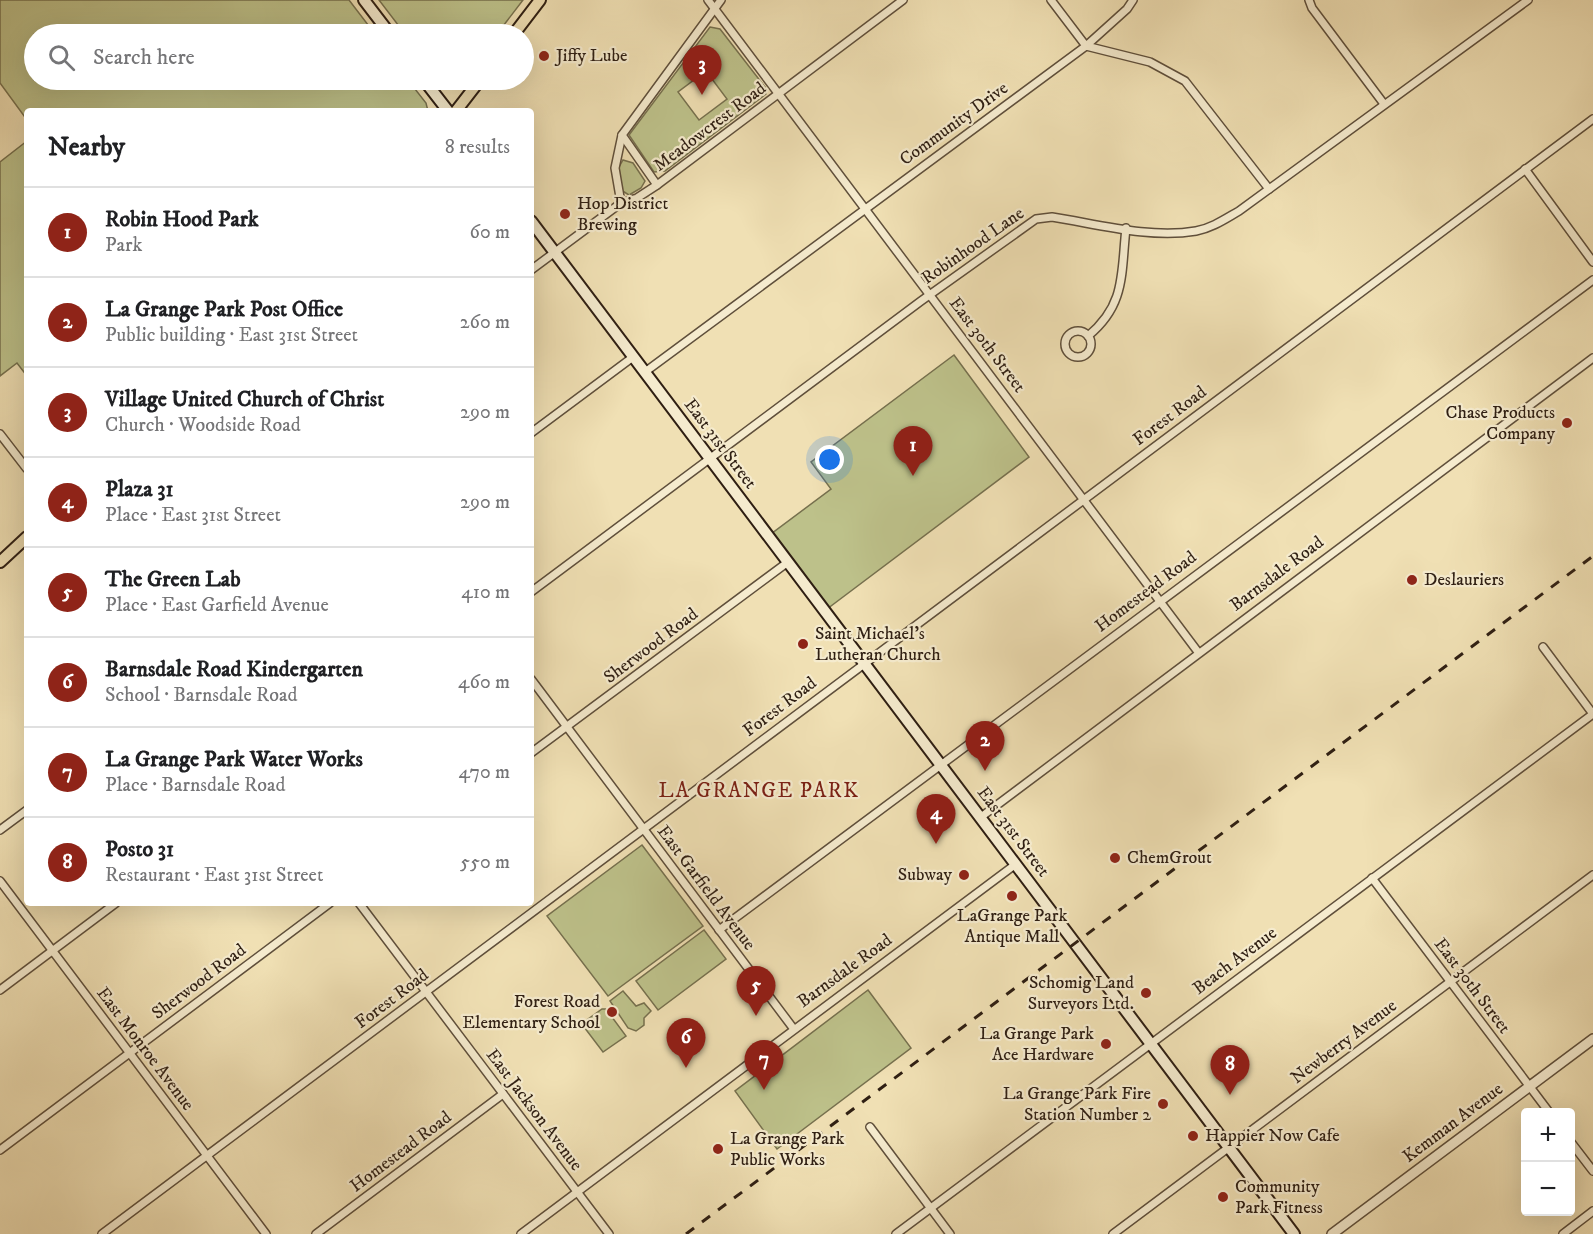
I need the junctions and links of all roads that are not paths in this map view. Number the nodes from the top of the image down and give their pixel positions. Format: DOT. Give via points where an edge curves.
graph roads {
  1 [pos="364,0"];
  2 [pos="540,0"];
  3 [pos="708,0"];
  4 [pos="721,0"];
  5 [pos="903,0"];
  6 [pos="1051,0"];
  7 [pos="1133,0"];
  8 [pos="1309,0"];
  9 [pos="1528,0"];
  10 [pos="714,9"];
  11 [pos="382,24"];
  12 [pos="522,24"];
  13 [pos="1086,46"];
  14 [pos="432,90"];
  15 [pos="472,90"];
  16 [pos="778,94"];
  17 [pos="1384,104"];
  18 [pos="446,108"];
  19 [pos="458,108"];
  20 [pos="1593,119"];
  21 [pos="622,135"];
  22 [pos="1525,170"];
  23 [pos="657,185"];
  24 [pos="1269,189"];
  25 [pos="621,203"];
  26 [pos="865,208"];
  27 [pos="534,225"];
  28 [pos="1126,228"];
  29 [pos="555,252"];
  30 [pos="1593,262"];
  31 [pos="534,268"];
  32 [pos="1593,279"];
  33 [pos="930,295"];
  34 [pos="1088,336"];
  35 [pos="633,357"];
  36 [pos="1593,358"];
  37 [pos="645,372"];
  38 [pos="534,431"];
  39 [pos="0,434"];
  40 [pos="710,458"];
  41 [pos="24,465"];
  42 [pos="1084,499"];
  43 [pos="24,540"];
  44 [pos="0,562"];
  45 [pos="788,562"];
  46 [pos="534,590"];
  47 [pos="1160,600"];
  48 [pos="1544,647"];
  49 [pos="1198,652"];
  50 [pos="864,663"];
  51 [pos="534,683"];
  52 [pos="1593,714"];
  53 [pos="567,727"];
  54 [pos="534,751"];
  55 [pos="941,765"];
  56 [pos="24,812"];
  57 [pos="981,817"];
  58 [pos="643,829"];
  59 [pos="0,830"];
  60 [pos="1016,864"];
  61 [pos="1593,875"];
  62 [pos="1371,878"];
  63 [pos="0,881"];
  64 [pos="112,906"];
  65 [pos="326,906"];
  66 [pos="361,906"];
  67 [pos="719,930"];
  68 [pos="52,951"];
  69 [pos="1450,982"];
  70 [pos="0,990"];
  71 [pos="426,992"];
  72 [pos="793,1028"];
  73 [pos="1593,1039"];
  74 [pos="1152,1042"];
  75 [pos="129,1053"];
  76 [pos="1529,1087"];
  77 [pos="503,1094"];
  78 [pos="1545,1108"];
  79 [pos="870,1127"];
  80 [pos="1230,1147"];
  81 [pos="1575,1148"];
  82 [pos="0,1150"];
  83 [pos="206,1156"];
  84 [pos="1593,1171"];
  85 [pos="577,1192"];
  86 [pos="931,1208"];
  87 [pos="1593,1211"];
  88 [pos="102,1234"];
  89 [pos="266,1234"];
  90 [pos="316,1234"];
  91 [pos="521,1234"];
  92 [pos="609,1234"];
  93 [pos="896,1234"];
  94 [pos="950,1234"];
  95 [pos="1113,1234"];
  96 [pos="1294,1234"];
  97 [pos="1332,1234"];
  98 [pos="1563,1234"];
  1 -- 11 [label="main road"];
  2 -- 12 [label="main road"];
  3 -- 10 [label="street, East 30th Street"];
  4 -- 10 [label="street"];
  5 -- 16 [label="street, Meadowcrest Road"];
  6 -- 13 [label="street"];
  7 -- 13 [label="street, Community Drive"];
  8 -- 17 [label="street"];
  9 -- 17 [label="street, Robinhood Lane"];
  10 -- 16 [label="street, East 30th Street"];
  10 -- 21 [label="street"];
  13 -- 24 [label="street" via="1150,62 1185,81"];
  13 -- 26 [label="street, Community Drive"];
  14 -- 18 [label="main road"];
  15 -- 19 [label="main road"];
  16 -- 23 [label="street, Meadowcrest Road"];
  16 -- 26 [label="street, East 30th Street"];
  17 -- 24 [label="street, Robinhood Lane"];
  20 -- 22 [label="street, Forest Road"];
  21 -- 23 [label="street"];
  21 -- 25 [label="street" via="615,168"];
  22 -- 30 [label="street"];
  22 -- 42 [label="street, Forest Road"];
  23 -- 25 [label="street, Meadowcrest Road"];
  24 -- 28 [label="street, Robinhood Lane" via="1239,212 1198,230 1161,233"];
  25 -- 29 [label="street, Meadowcrest Road"];
  26 -- 33 [label="street, East 30th Street"];
  26 -- 37 [label="street, Community Drive"];
  27 -- 29 [label="main road, East 31st Street"];
  28 -- 33 [label="street, Robinhood Lane" via="1052,217 1036,219"];
  28 -- 34 [label="street" via="1118,298 1106,321"];
  29 -- 31 [label="street, Meadowcrest Road"];
  29 -- 35 [label="main road, East 31st Street"];
  32 -- 47 [label="street, Homestead Road"];
  33 -- 40 [label="street, Robinhood Lane"];
  33 -- 42 [label="street, East 30th Street"];
  35 -- 37 [label="main road, East 31st Street"];
  35 -- 38 [label="street"];
  36 -- 49 [label="street, Barnsdale Road"];
  37 -- 40 [label="main road, East 31st Street"];
  39 -- 41 [label="street"];
  40 -- 45 [label="main road, East 31st Street"];
  40 -- 46 [label="street, Robinhood Lane"];
  42 -- 47 [label="street, East 30th Street"];
  42 -- 50 [label="street, Forest Road"];
  43 -- 44 [label="main road"];
  45 -- 50 [label="main road, East 31st Street"];
  45 -- 53 [label="street, Sherwood Road"];
  47 -- 49 [label="street, East 30th Street"];
  47 -- 55 [label="street, Homestead Road"];
  48 -- 52 [label="street"];
  49 -- 57 [label="street, Barnsdale Road"];
  50 -- 55 [label="main road, East 31st Street"];
  50 -- 58 [label="street, Forest Road"];
  51 -- 53 [label="street, East Garfield Avenue"];
  52 -- 62 [label="street, Beach Avenue"];
  53 -- 54 [label="street, Sherwood Road"];
  53 -- 58 [label="street, East Garfield Avenue"];
  55 -- 57 [label="main road, East 31st Street"];
  55 -- 67 [label="street, Homestead Road"];
  56 -- 59 [label="street"];
  57 -- 60 [label="main road, East 31st Street"];
  58 -- 67 [label="street, East Garfield Avenue"];
  58 -- 71 [label="street, Forest Road"];
  60 -- 72 [label="street, Barnsdale Road"];
  60 -- 74 [label="main road, East 31st Street"];
  61 -- 69 [label="street, Newberry Avenue"];
  62 -- 69 [label="street, East 30th Street"];
  62 -- 74 [label="street, Beach Avenue"];
  63 -- 68 [label="street, East Monroe Avenue"];
  64 -- 68 [label="street"];
  65 -- 75 [label="street, Sherwood Road"];
  66 -- 71 [label="street, East Jackson Avenue"];
  67 -- 72 [label="street, East Garfield Avenue"];
  68 -- 70 [label="street"];
  68 -- 75 [label="street, East Monroe Avenue"];
  69 -- 76 [label="street, East 30th Street"];
  69 -- 80 [label="street, Newberry Avenue"];
  71 -- 77 [label="street, East Jackson Avenue"];
  71 -- 83 [label="street, Forest Road"];
  72 -- 85 [label="street, Barnsdale Road"];
  73 -- 76 [label="street, Kemman Avenue"];
  74 -- 80 [label="main road, East 31st Street"];
  74 -- 86 [label="street, Beach Avenue"];
  75 -- 82 [label="street, Sherwood Road"];
  75 -- 83 [label="street, East Monroe Avenue"];
  76 -- 78 [label="street, East 30th Street"];
  76 -- 97 [label="street, Kemman Avenue"];
  77 -- 85 [label="street, East Jackson Avenue"];
  77 -- 90 [label="street, Homestead Road"];
  79 -- 86 [label="street"];
  80 -- 95 [label="street, Newberry Avenue"];
  80 -- 96 [label="main road, East 31st Street"];
  81 -- 84 [label="street"];
  83 -- 88 [label="street, Forest Road"];
  83 -- 89 [label="street, East Monroe Avenue"];
  85 -- 91 [label="street, Barnsdale Road"];
  85 -- 92 [label="street, East Jackson Avenue"];
  86 -- 93 [label="street, Beach Avenue"];
  86 -- 94 [label="street"];
  87 -- 98 [label="street"];
}
